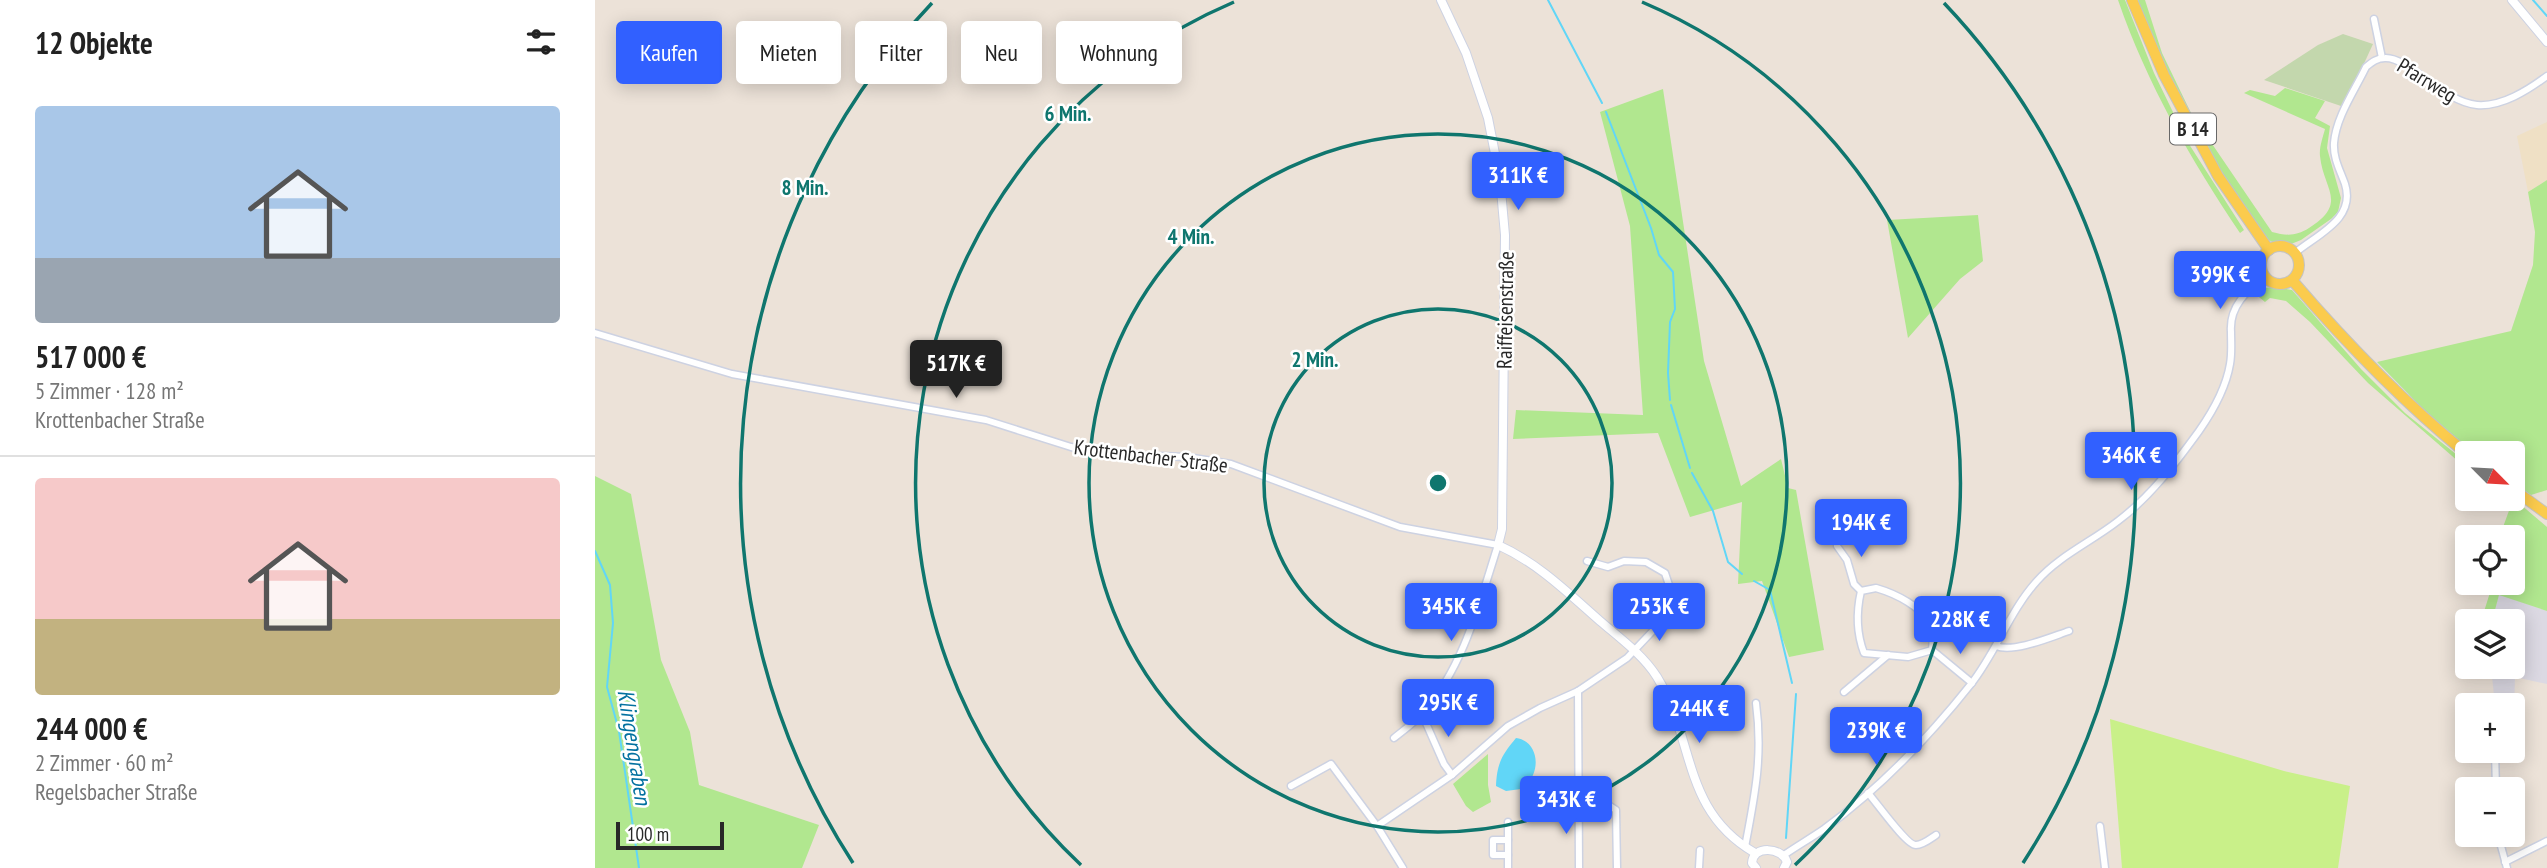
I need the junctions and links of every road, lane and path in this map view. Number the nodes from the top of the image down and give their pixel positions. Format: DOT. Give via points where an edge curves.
graph roads {
  1 [pos="1441,0"];
  2 [pos="2132,0"];
  3 [pos="2512,0"];
  4 [pos="2374,19"];
  5 [pos="2547,42"];
  6 [pos="2382,58"];
  7 [pos="2547,76"];
  8 [pos="2269,250"];
  9 [pos="2295,253"];
  10 [pos="2265,276"];
  11 [pos="2292,280"];
  12 [pos="595,333"];
  13 [pos="2455,444"];
  14 [pos="2525,498"];
  15 [pos="2547,514"];
  16 [pos="1498,545"];
  17 [pos="1837,546"];
  18 [pos="1587,561"];
  19 [pos="1861,591"];
  20 [pos="2069,631"];
  21 [pos="1996,646"];
  22 [pos="1634,649"];
  23 [pos="1931,650"];
  24 [pos="1888,655"];
  25 [pos="1972,683"];
  26 [pos="1578,691"];
  27 [pos="1844,692"];
  28 [pos="1756,703"];
  29 [pos="1422,714"];
  30 [pos="1394,738"];
  31 [pos="1452,775"];
  32 [pos="1291,786"];
  33 [pos="1868,793"];
  34 [pos="1580,804"];
  35 [pos="1508,822"];
  36 [pos="1377,826"];
  37 [pos="2100,826"];
  38 [pos="1936,835"];
  39 [pos="1508,840"];
  40 [pos="2547,841"];
  41 [pos="2501,847"];
  42 [pos="1745,848"];
  43 [pos="1700,850"];
  44 [pos="1755,853"];
  45 [pos="1508,855"];
  46 [pos="1784,855"];
  47 [pos="2506,865"];
  48 [pos="1403,868"];
  49 [pos="1508,868"];
  50 [pos="1579,868"];
  51 [pos="1617,868"];
  52 [pos="1699,868"];
  53 [pos="1755,868"];
  54 [pos="1784,868"];
  55 [pos="2105,868"];
  1 -- 16 [label="street, Raiffeisenstraße" via="1466,52 1488,118 1500,179 1505,235 1502,529"];
  2 -- 8 [label="main road, B 14" via="2164,75 2218,176"];
  3 -- 5 [label="street"];
  4 -- 6 [label="street, Pfarrweg"];
  6 -- 7 [label="street, Pfarrweg" via="2399,61 2447,95 2479,105 2523,92"];
  6 -- 9 [label="street" via="2366,67 2336,132 2335,158 2346,187 2346,210"];
  8 -- 9 [label="main road" via="2283,246"];
  8 -- 10 [label="main road" via="2262,259"];
  9 -- 11 [label="main road" via="2299,265"];
  10 -- 11 [label="main road" via="2278,284"];
  10 -- 21 [label="street" via="2236,305 2224,386 2181,456 2142,501 2037,581"];
  11 -- 13 [label="main road" via="2386,382"];
  12 -- 16 [label="street, Krottenbacher Straße" via="732,374 986,419 1071,447 1231,464 1400,527"];
  14 -- 15 [label="main road"];
  16 -- 22 [label="street" via="1538,568"];
  16 -- 29 [label="street" via="1466,642"];
  17 -- 19 [label="street"];
  18 -- 22 [label="street" via="1608,566 1646,562 1665,573 1670,606 1665,618"];
  19 -- 23 [label="street" via="1876,588 1894,593 1919,608 1934,624"];
  19 -- 24 [label="street" via="1856,612 1864,653"];
  20 -- 21 [label="street" via="2019,646"];
  21 -- 25 [label="street"];
  22 -- 26 [label="street"];
  22 -- 42 [label="street" via="1656,676 1672,710 1704,803"];
  23 -- 24 [label="street" via="1909,657"];
  23 -- 25 [label="street"];
  24 -- 27 [label="street"];
  25 -- 33 [label="street"];
  26 -- 31 [label="street" via="1508,726"];
  26 -- 34 [label="street"];
  28 -- 42 [label="street" via="1759,775"];
  29 -- 30 [label="street"];
  29 -- 31 [label="street"];
  31 -- 36 [label="street"];
  32 -- 36 [label="street" via="1331,764"];
  33 -- 38 [label="street" via="1911,845"];
  33 -- 46 [label="street"];
  34 -- 50 [label="street"];
  34 -- 51 [label="street" via="1614,807"];
  35 -- 39 [label="street"];
  36 -- 48 [label="street"];
  37 -- 55 [label="street"];
  39 -- 45 [label="street"];
  39 -- 45 [label="street" via="1493,840 1493,855"];
  40 -- 47 [label="street"];
  41 -- 47 [label="street"];
  42 -- 44 [label="street"];
  43 -- 52 [label="street"];
  44 -- 46 [label="street" via="1770,850"];
  44 -- 53 [label="street"];
  45 -- 49 [label="street"];
  46 -- 54 [label="street"];
}
